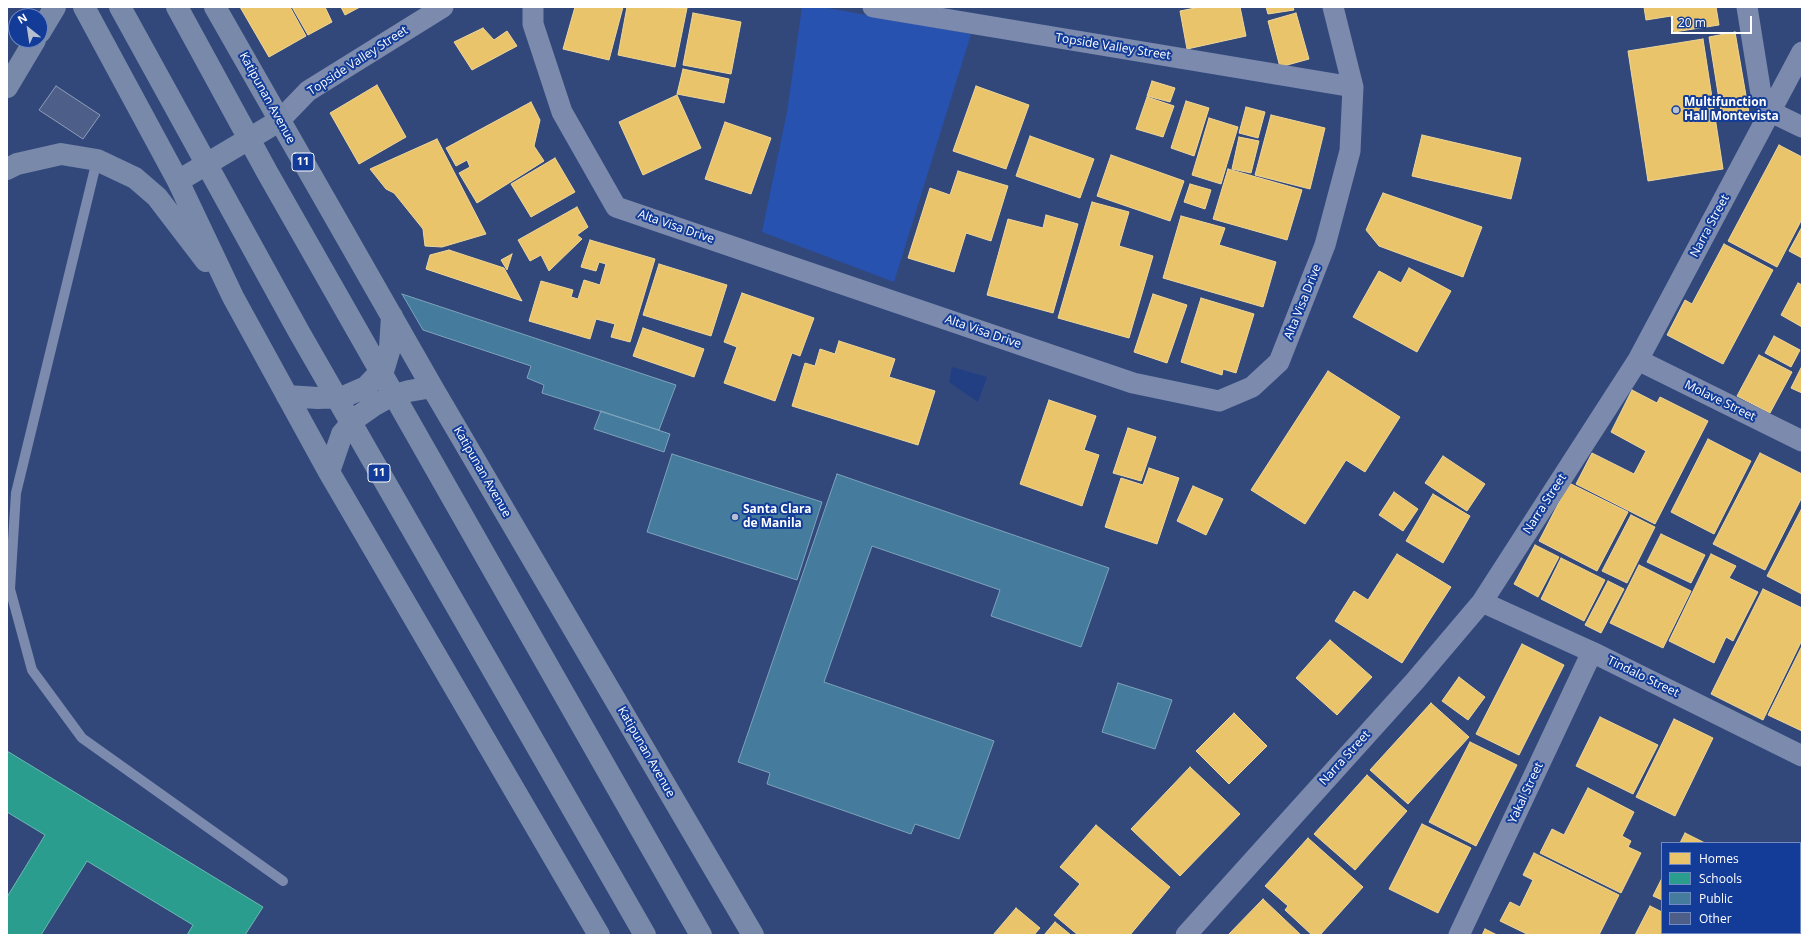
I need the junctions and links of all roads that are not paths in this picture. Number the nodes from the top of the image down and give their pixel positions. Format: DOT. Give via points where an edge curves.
graph roads {
  1 [pos="55,7"];
  2 [pos="84,7"];
  3 [pos="120,7"];
  4 [pos="177,7"];
  5 [pos="215,7"];
  6 [pos="443,7"];
  7 [pos="533,7"];
  8 [pos="873,7"];
  9 [pos="1333,7"];
  10 [pos="1747,7"];
  11 [pos="48,19"];
  12 [pos="30,48"];
  13 [pos="1802,52"];
  14 [pos="7,87"];
  15 [pos="1353,87"];
  16 [pos="1771,112"];
  17 [pos="279,121"];
  18 [pos="1802,127"];
  19 [pos="97,160"];
  20 [pos="7,170"];
  21 [pos="178,181"];
  22 [pos="233,297"];
  23 [pos="392,316"];
  24 [pos="1638,360"];
  25 [pos="432,387"];
  26 [pos="287,396"];
  27 [pos="1802,441"];
  28 [pos="329,472"];
  29 [pos="1482,602"];
  30 [pos="1592,652"];
  31 [pos="1802,756"];
  32 [pos="283,881"];
  33 [pos="599,935"];
  34 [pos="645,935"];
  35 [pos="701,935"];
  36 [pos="753,935"];
  37 [pos="1186,935"];
  38 [pos="1459,935"];
  1 -- 11 [label="main road"];
  2 -- 21 [label="main road"];
  3 -- 34 [label="main road, 11" via="299,332"];
  4 -- 35 [label="main road" via="267,172"];
  5 -- 17 [label="main road, Katipunan Avenue / 11"];
  6 -- 17 [label="street, Topside Valley Street" via="308,91"];
  7 -- 15 [label="street, Alta Visa Drive" via="533,24 562,112 616,207 1133,383 1219,401 1252,387 1279,362 1329,231 1350,151"];
  8 -- 15 [label="street, Topside Valley Street"];
  9 -- 15 [label="street, Alta Visa Drive"];
  10 -- 16 [label="street" via="1761,94"];
  12 -- 14 [label="main road"];
  13 -- 16 [label="street, Narra Street"];
  16 -- 18 [label="street"];
  16 -- 24 [label="street, Narra Street"];
  17 -- 21 [label="main road"];
  17 -- 23 [label="main road, Katipunan Avenue / 11"];
  19 -- 20 [label="main road" via="61,154 17,164"];
  19 -- 22 [label="main road" via="135,178 157,197"];
  19 -- 32 [label="lane" via="16,493 10,590 32,670 82,738"];
  21 -- 22 [label="main road"];
  22 -- 26 [label="main road"];
  23 -- 25 [label="main road, Katipunan Avenue / 11"];
  23 -- 26 [label="main road" via="390,348 384,368 366,386 343,397"];
  24 -- 27 [label="street, Molave Street"];
  24 -- 29 [label="street, Narra Street"];
  25 -- 28 [label="main road" via="391,396 356,418 342,434"];
  25 -- 36 [label="main road, Katipunan Avenue / 11"];
  26 -- 28 [label="main road"];
  28 -- 33 [label="main road"];
  29 -- 30 [label="street, Tindalo Street"];
  29 -- 37 [label="street, Narra Street" via="1415,681"];
  30 -- 31 [label="street, Tindalo Street"];
  30 -- 38 [label="street, Yakal Street"];
}
